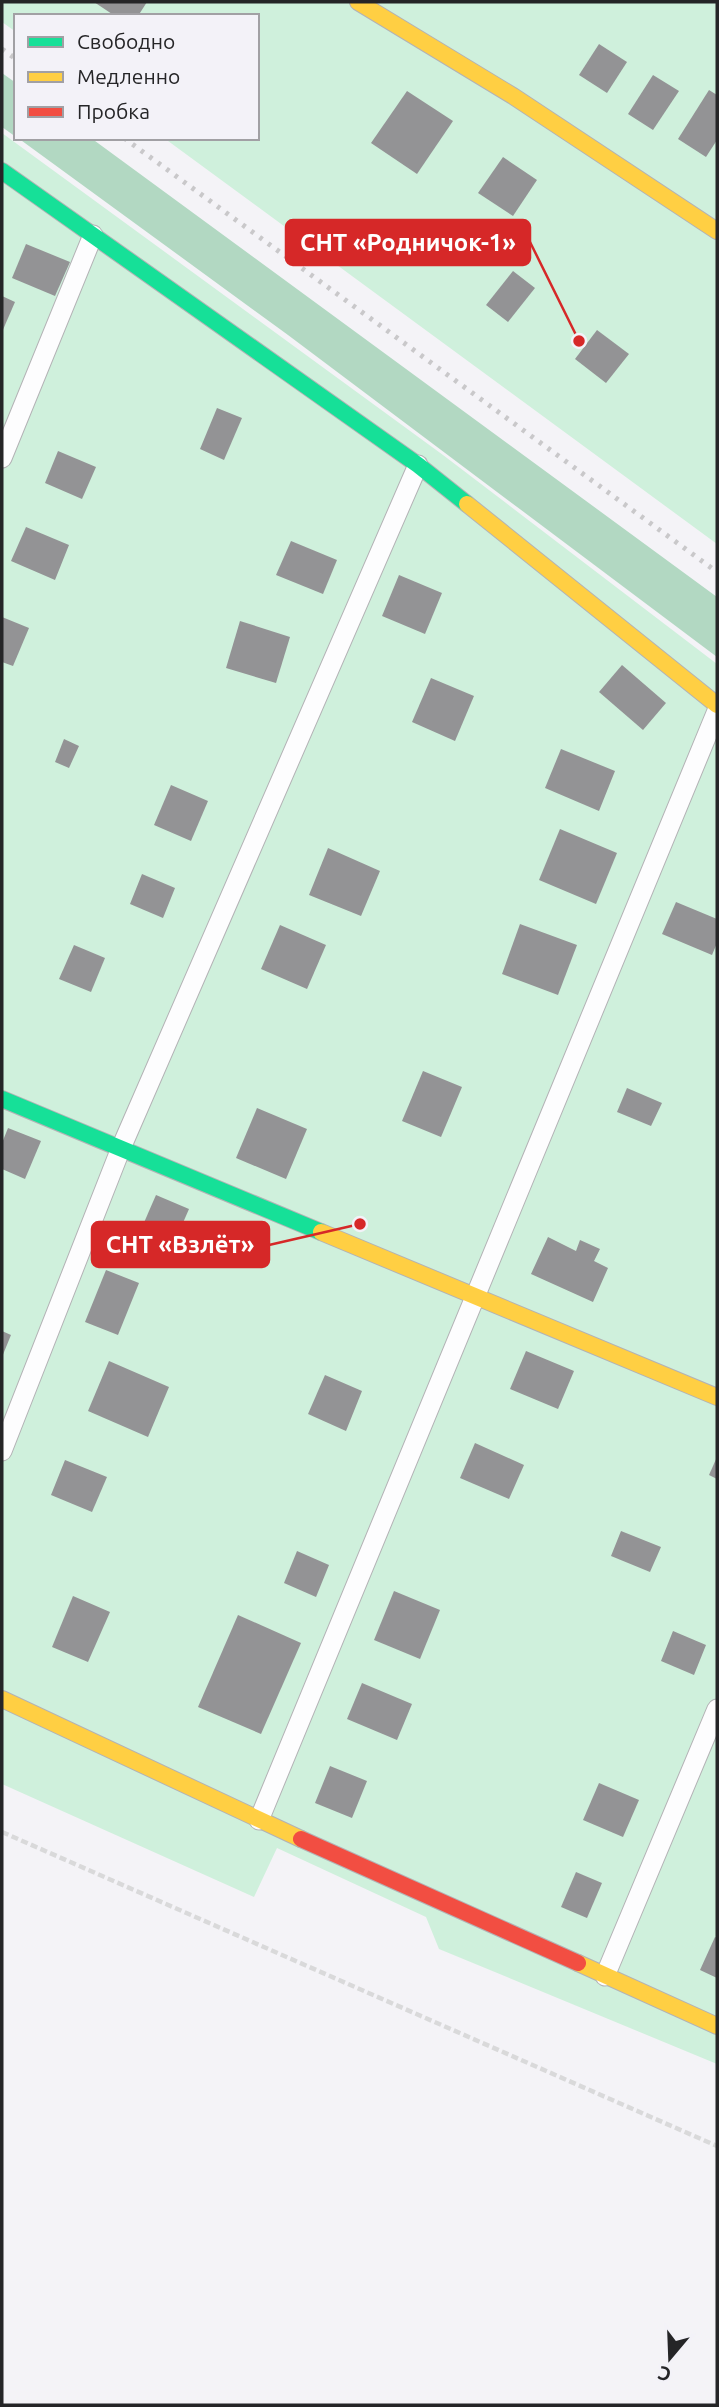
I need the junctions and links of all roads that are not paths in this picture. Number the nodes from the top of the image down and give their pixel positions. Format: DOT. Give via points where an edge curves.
graph roads {
  1 [pos="358,2"];
  2 [pos="2,170"];
  3 [pos="717,230"];
  4 [pos="93,235"];
  5 [pos="2,458"];
  6 [pos="418,465"];
  7 [pos="717,705"];
  8 [pos="717,711"];
  9 [pos="2,1099"];
  10 [pos="121,1148"];
  11 [pos="475,1296"];
  12 [pos="717,1397"];
  13 [pos="2,1451"];
  14 [pos="2,1699"];
  15 [pos="717,1709"];
  16 [pos="259,1820"];
  17 [pos="605,1976"];
  18 [pos="717,2026"];
  1 -- 3 [label="street" via="513,96"];
  2 -- 4 [label="street"];
  4 -- 5 [label="lane"];
  4 -- 6 [label="street"];
  6 -- 7 [label="street"];
  6 -- 10 [label="lane"];
  8 -- 11 [label="lane"];
  9 -- 10 [label="street"];
  10 -- 11 [label="street"];
  10 -- 13 [label="lane"];
  11 -- 12 [label="street"];
  11 -- 16 [label="lane"];
  14 -- 16 [label="street"];
  15 -- 17 [label="lane"];
  16 -- 17 [label="street"];
  17 -- 18 [label="street"];
}
